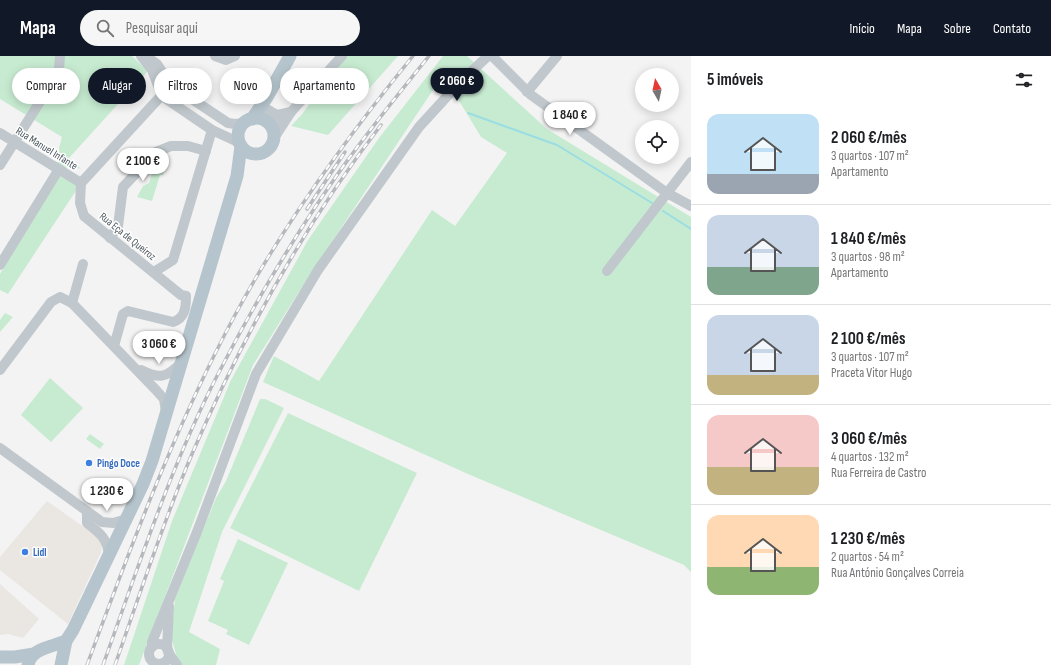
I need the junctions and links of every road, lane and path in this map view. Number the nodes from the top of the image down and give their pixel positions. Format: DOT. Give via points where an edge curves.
graph roads {
  1 [pos="60,56"];
  2 [pos="216,56"];
  3 [pos="235,56"];
  4 [pos="290,56"];
  5 [pos="342,56"];
  6 [pos="488,56"];
  7 [pos="492,56"];
  8 [pos="557,56"];
  9 [pos="151,59"];
  10 [pos="158,68"];
  11 [pos="154,75"];
  12 [pos="527,92"];
  13 [pos="155,104"];
  14 [pos="174,104"];
  15 [pos="200,104"];
  16 [pos="292,112"];
  17 [pos="267,113"];
  18 [pos="248,121"];
  19 [pos="212,130"];
  20 [pos="0,133"];
  21 [pos="274,138"];
  22 [pos="14,142"];
  23 [pos="241,144"];
  24 [pos="206,151"];
  25 [pos="253,153"];
  26 [pos="691,162"];
  27 [pos="0,165"];
  28 [pos="59,169"];
  29 [pos="237,176"];
  30 [pos="81,183"];
  31 [pos="668,193"];
  32 [pos="691,206"];
  33 [pos="110,238"];
  34 [pos="83,264"];
  35 [pos="0,265"];
  36 [pos="607,271"];
  37 [pos="154,272"];
  38 [pos="72,303"];
  39 [pos="114,346"];
  40 [pos="180,364"];
  41 [pos="138,369"];
  42 [pos="0,370"];
  43 [pos="166,412"];
  44 [pos="0,448"];
  45 [pos="87,511"];
  46 [pos="127,519"];
  47 [pos="109,555"];
  48 [pos="168,602"];
  49 [pos="66,641"];
  50 [pos="150,650"];
  51 [pos="34,656"];
  52 [pos="0,657"];
  53 [pos="163,660"];
  54 [pos="14,665"];
  55 [pos="61,665"];
  56 [pos="144,665"];
  57 [pos="177,665"];
  1 -- 22 [label="street" via="59,69 53,81"];
  2 -- 3 [label="street" via="226,60"];
  4 -- 17 [label="main road"];
  5 -- 16 [label="street"];
  6 -- 48 [label="street" via="419,127 318,270 256,374"];
  7 -- 12 [label="street"];
  8 -- 12 [label="street"];
  9 -- 10 [label="street"];
  9 -- 11 [label="street"];
  12 -- 31 [label="street"];
  13 -- 30 [label="street"];
  14 -- 19 [label="street"];
  15 -- 18 [label="street" via="228,123"];
  16 -- 17 [label="street" via="277,115"];
  16 -- 17 [label="street" via="276,122"];
  16 -- 21 [label="street"];
  17 -- 18 [label="main road"];
  17 -- 18 [label="main road"];
  17 -- 21 [label="main road"];
  18 -- 23 [label="main road" via="239,133"];
  19 -- 23 [label="street"];
  19 -- 24 [label="street"];
  20 -- 22 [label="street, Rua Manuel Infante"];
  21 -- 25 [label="main road" via="266,151"];
  22 -- 27 [label="street"];
  22 -- 28 [label="street, Rua Manuel Infante"];
  23 -- 25 [label="main road"];
  23 -- 29 [label="main road"];
  24 -- 33 [label="street" via="188,146 171,146 156,152 123,187 118,226"];
  24 -- 37 [label="street" via="173,260"];
  25 -- 29 [label="main road"];
  26 -- 31 [label="street"];
  28 -- 30 [label="street, Rua Manuel Infante"];
  28 -- 35 [label="street"];
  29 -- 40 [label="main road"];
  30 -- 33 [label="street, Rua Eça de Queiroz" via="80,203 84,216"];
  31 -- 32 [label="street"];
  31 -- 36 [label="street"];
  33 -- 37 [label="street, Rua Eça de Queiroz"];
  34 -- 38 [label="street"];
  37 -- 39 [label="street, Rua Eça de Queiroz" via="181,295 186,296 186,307 182,316 173,322 128,311 123,314"];
  38 -- 39 [label="street"];
  38 -- 42 [label="street" via="60,297 51,302"];
  39 -- 41 [label="street"];
  40 -- 41 [label="street" via="164,376 151,375"];
  40 -- 43 [label="main road"];
  41 -- 43 [label="street" via="164,399"];
  43 -- 46 [label="main road" via="152,461"];
  44 -- 45 [label="street"];
  45 -- 46 [label="street" via="107,523"];
  45 -- 47 [label="street" via="87,523 103,536 108,544"];
  46 -- 47 [label="main road"];
  47 -- 49 [label="main road" via="74,630"];
  48 -- 50 [label="street"];
  48 -- 53 [label="street" via="169,623"];
  49 -- 51 [label="main road"];
  49 -- 55 [label="main road"];
  50 -- 53 [label="street" via="150,659"];
  50 -- 53 [label="street" via="162,645"];
  50 -- 56 [label="street"];
  51 -- 52 [label="main road"];
  51 -- 55 [label="main road" via="48,650 55,654"];
  52 -- 54 [label="main road"];
  53 -- 57 [label="street"];
}
